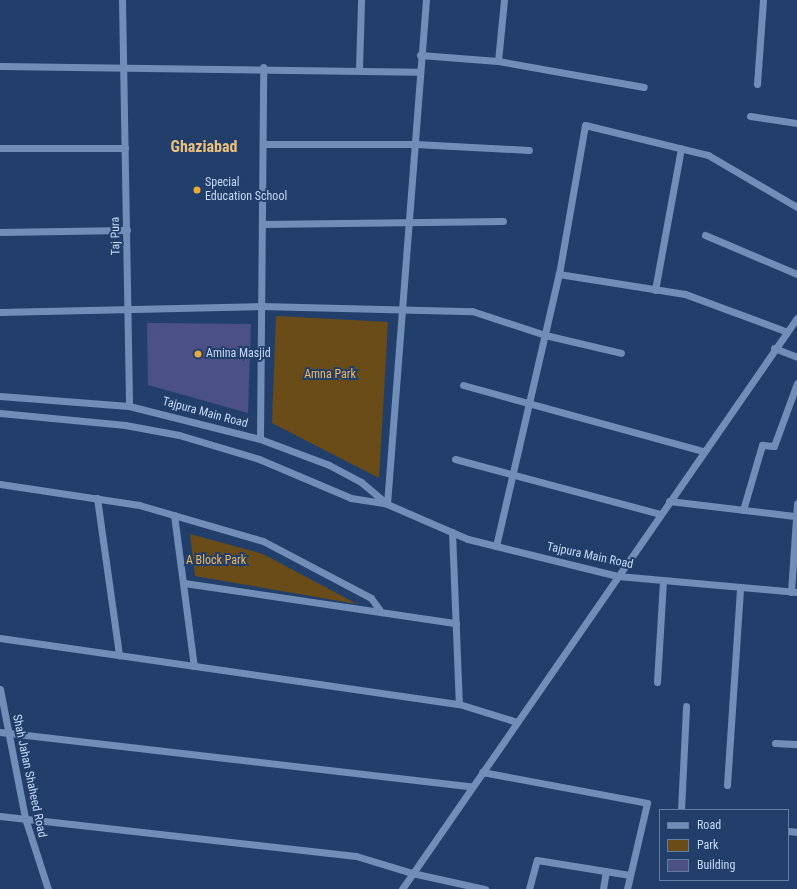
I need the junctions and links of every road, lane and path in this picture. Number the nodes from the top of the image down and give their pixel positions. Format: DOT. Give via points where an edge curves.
graph roads {
  1 [pos="122,0"];
  2 [pos="361,0"];
  3 [pos="426,0"];
  4 [pos="504,0"];
  5 [pos="764,0"];
  6 [pos="420,55"];
  7 [pos="498,61"];
  8 [pos="0,66"];
  9 [pos="123,66"];
  10 [pos="263,67"];
  11 [pos="360,69"];
  12 [pos="418,72"];
  13 [pos="757,84"];
  14 [pos="644,87"];
  15 [pos="750,116"];
  16 [pos="797,123"];
  17 [pos="265,144"];
  18 [pos="415,144"];
  19 [pos="0,148"];
  20 [pos="125,148"];
  21 [pos="681,148"];
  22 [pos="529,150"];
  23 [pos="797,207"];
  24 [pos="409,221"];
  25 [pos="503,222"];
  26 [pos="262,224"];
  27 [pos="127,230"];
  28 [pos="0,232"];
  29 [pos="705,235"];
  30 [pos="559,274"];
  31 [pos="797,274"];
  32 [pos="655,290"];
  33 [pos="261,306"];
  34 [pos="128,310"];
  35 [pos="401,310"];
  36 [pos="0,312"];
  37 [pos="797,318"];
  38 [pos="785,331"];
  39 [pos="545,335"];
  40 [pos="774,348"];
  41 [pos="621,353"];
  42 [pos="797,357"];
  43 [pos="797,383"];
  44 [pos="463,385"];
  45 [pos="0,396"];
  46 [pos="530,401"];
  47 [pos="129,406"];
  48 [pos="0,413"];
  49 [pos="260,439"];
  50 [pos="703,451"];
  51 [pos="456,459"];
  52 [pos="513,473"];
  53 [pos="0,484"];
  54 [pos="97,498"];
  55 [pos="669,501"];
  56 [pos="797,503"];
  57 [pos="387,504"];
  58 [pos="743,510"];
  59 [pos="660,514"];
  60 [pos="174,515"];
  61 [pos="794,516"];
  62 [pos="452,532"];
  63 [pos="496,546"];
  64 [pos="618,576"];
  65 [pos="663,580"];
  66 [pos="184,583"];
  67 [pos="740,587"];
  68 [pos="794,592"];
  69 [pos="379,609"];
  70 [pos="456,623"];
  71 [pos="0,638"];
  72 [pos="119,655"];
  73 [pos="194,666"];
  74 [pos="657,682"];
  75 [pos="0,690"];
  76 [pos="459,704"];
  77 [pos="686,706"];
  78 [pos="517,722"];
  79 [pos="4,733"];
  80 [pos="775,743"];
  81 [pos="797,744"];
  82 [pos="482,772"];
  83 [pos="727,785"];
  84 [pos="472,787"];
  85 [pos="681,809"];
  86 [pos="0,816"];
  87 [pos="25,818"];
  88 [pos="606,871"];
  89 [pos="412,873"];
  90 [pos="630,875"];
  91 [pos="48,889"];
  92 [pos="402,889"];
  93 [pos="485,889"];
  94 [pos="529,889"];
  95 [pos="603,889"];
  96 [pos="627,889"];
  1 -- 9 [label="street, Taj Pura"];
  2 -- 11 [label="street"];
  3 -- 6 [label="street"];
  4 -- 7 [label="street"];
  5 -- 13 [label="street"];
  6 -- 7 [label="street"];
  6 -- 12 [label="street"];
  7 -- 14 [label="street"];
  8 -- 9 [label="street"];
  9 -- 10 [label="street"];
  9 -- 20 [label="street, Taj Pura"];
  10 -- 11 [label="street"];
  10 -- 17 [label="street"];
  11 -- 12 [label="street"];
  12 -- 18 [label="street"];
  15 -- 16 [label="street"];
  17 -- 18 [label="street"];
  17 -- 26 [label="street"];
  18 -- 22 [label="street"];
  18 -- 24 [label="street"];
  19 -- 20 [label="street"];
  20 -- 27 [label="street, Taj Pura"];
  21 -- 23 [label="street" via="708,156"];
  21 -- 30 [label="street" via="585,125"];
  21 -- 32 [label="street"];
  24 -- 25 [label="street"];
  24 -- 26 [label="street"];
  24 -- 35 [label="street"];
  26 -- 33 [label="street"];
  27 -- 28 [label="street"];
  27 -- 34 [label="street, Taj Pura"];
  29 -- 31 [label="street"];
  30 -- 32 [label="street"];
  30 -- 39 [label="street"];
  32 -- 38 [label="street" via="685,294"];
  33 -- 34 [label="street"];
  33 -- 35 [label="street"];
  33 -- 49 [label="street"];
  34 -- 36 [label="street"];
  34 -- 47 [label="street, Taj Pura"];
  35 -- 39 [label="street" via="472,311"];
  35 -- 57 [label="street"];
  37 -- 38 [label="street"];
  38 -- 40 [label="street"];
  39 -- 41 [label="street"];
  39 -- 46 [label="street"];
  40 -- 42 [label="street"];
  40 -- 50 [label="street"];
  43 -- 58 [label="street" via="774,446 762,444"];
  44 -- 46 [label="street"];
  45 -- 47 [label="street, Tajpura Main Road"];
  46 -- 50 [label="street"];
  46 -- 52 [label="street"];
  47 -- 49 [label="street, Tajpura Main Road"];
  48 -- 57 [label="street, Tajpura Main Road" via="125,424 179,435 259,459 352,498"];
  49 -- 57 [label="street, Tajpura Main Road" via="329,465 361,482"];
  50 -- 55 [label="street"];
  51 -- 52 [label="street"];
  52 -- 59 [label="street"];
  52 -- 63 [label="street"];
  53 -- 54 [label="street"];
  54 -- 60 [label="street"];
  54 -- 72 [label="street"];
  55 -- 58 [label="street"];
  55 -- 59 [label="street"];
  56 -- 61 [label="street"];
  57 -- 62 [label="street, Tajpura Main Road"];
  58 -- 61 [label="street"];
  59 -- 64 [label="street"];
  60 -- 66 [label="street"];
  60 -- 69 [label="street" via="263,541 371,598"];
  61 -- 68 [label="street"];
  62 -- 63 [label="street, Tajpura Main Road"];
  62 -- 70 [label="street"];
  63 -- 64 [label="street, Tajpura Main Road"];
  64 -- 65 [label="street, Tajpura Main Road"];
  64 -- 78 [label="street"];
  65 -- 67 [label="street, Tajpura Main Road"];
  65 -- 74 [label="street"];
  66 -- 69 [label="street" via="365,611"];
  66 -- 73 [label="street"];
  67 -- 68 [label="street, Tajpura Main Road"];
  67 -- 83 [label="street"];
  69 -- 70 [label="street"];
  70 -- 76 [label="street"];
  71 -- 72 [label="street"];
  72 -- 73 [label="street"];
  73 -- 76 [label="street"];
  75 -- 79 [label="street, Shah Jahan Shaheed Road"];
  76 -- 78 [label="street"];
  77 -- 85 [label="street"];
  78 -- 82 [label="street"];
  79 -- 84 [label="street"];
  79 -- 87 [label="street, Shah Jahan Shaheed Road"];
  80 -- 81 [label="street"];
  82 -- 84 [label="street"];
  82 -- 90 [label="street" via="647,803"];
  84 -- 89 [label="street"];
  86 -- 87 [label="street"];
  87 -- 89 [label="street" via="356,856"];
  87 -- 91 [label="street, Shah Jahan Shaheed Road"];
  88 -- 90 [label="street"];
  88 -- 94 [label="street" via="537,860"];
  88 -- 95 [label="street"];
  89 -- 92 [label="street"];
  89 -- 93 [label="street"];
  90 -- 96 [label="street"];
}
